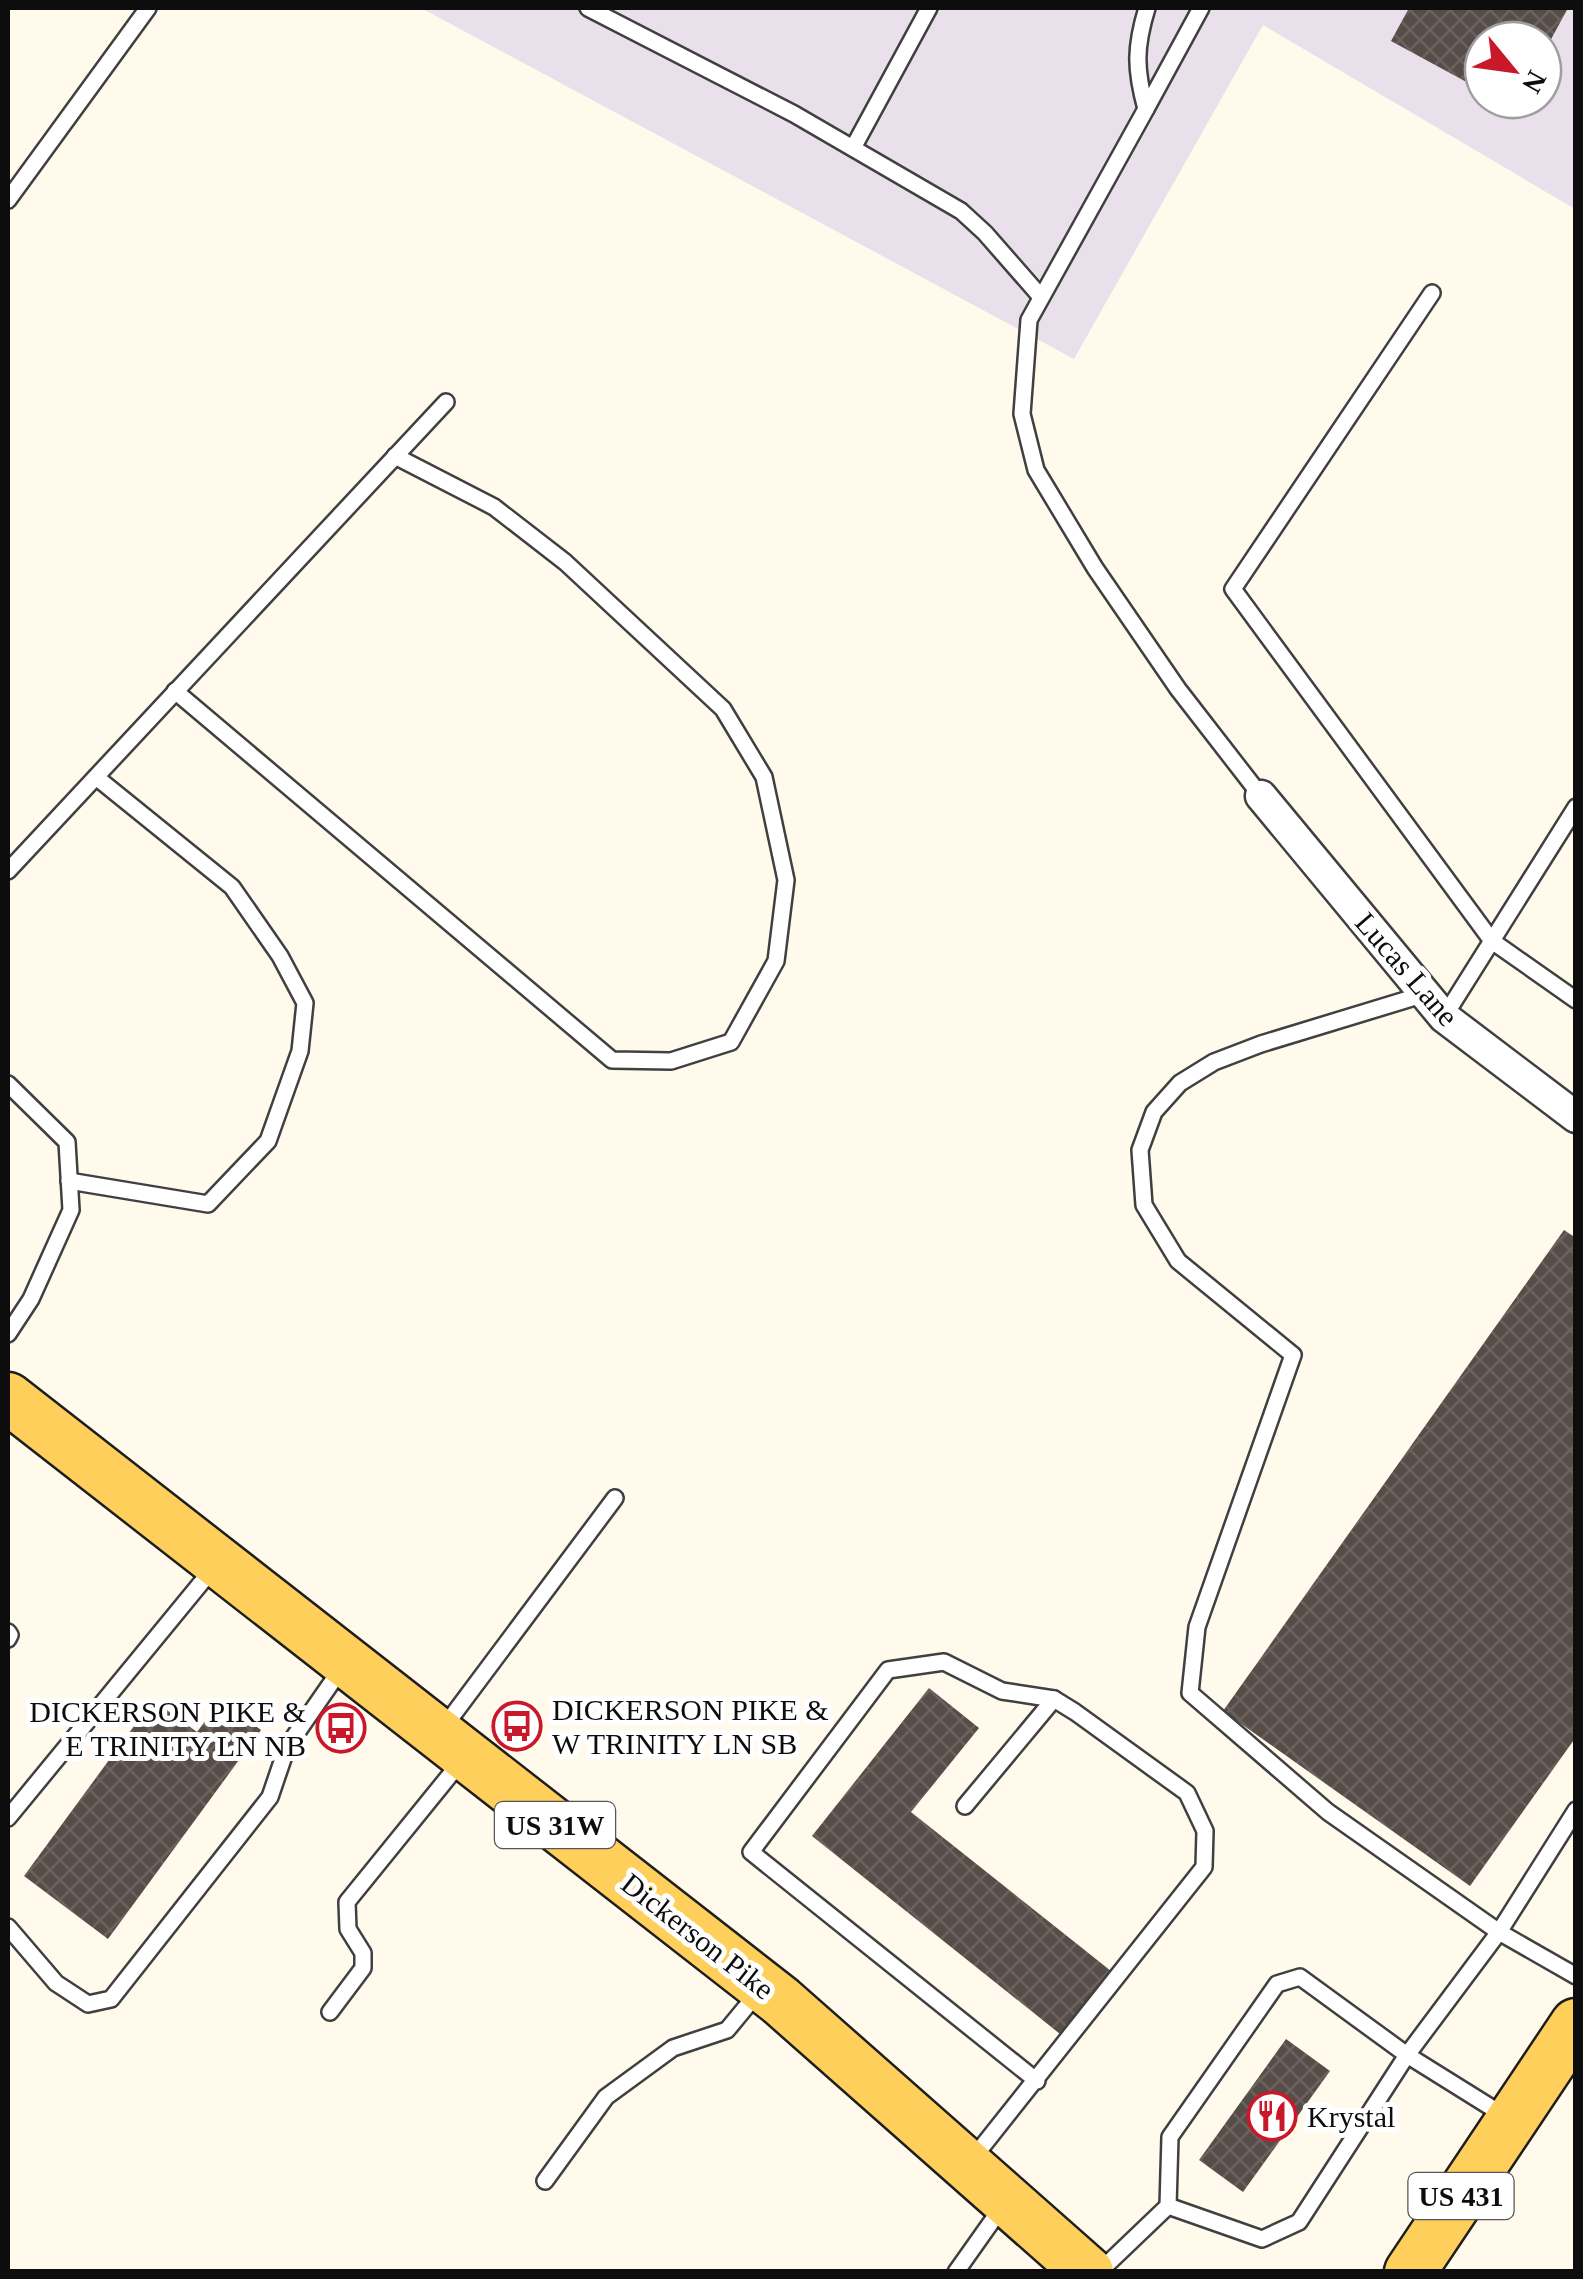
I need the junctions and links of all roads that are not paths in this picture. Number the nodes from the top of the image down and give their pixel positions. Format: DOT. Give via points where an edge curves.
graph roads {
  1 [pos="148,8"];
  2 [pos="588,8"];
  3 [pos="929,8"];
  4 [pos="1148,8"];
  5 [pos="1201,8"];
  6 [pos="1146,109"];
  7 [pos="852,148"];
  8 [pos="8,200"];
  9 [pos="1432,293"];
  10 [pos="1042,297"];
  11 [pos="446,402"];
  12 [pos="395,456"];
  13 [pos="176,692"];
  14 [pos="96,777"];
  15 [pos="1261,796"];
  16 [pos="1576,808"];
  17 [pos="8,871"];
  18 [pos="1492,941"];
  19 [pos="1576,1000"];
  20 [pos="1434,1006"];
  21 [pos="8,1084"];
  22 [pos="1576,1118"];
  23 [pos="69,1181"];
  24 [pos="8,1334"];
  25 [pos="8,1398"];
  26 [pos="615,1498"];
  27 [pos="218,1562"];
  28 [pos="346,1662"];
  29 [pos="1054,1700"];
  30 [pos="452,1745"];
  31 [pos="965,1806"];
  32 [pos="1576,1810"];
  33 [pos="8,1818"];
  34 [pos="8,1927"];
  35 [pos="1499,1932"];
  36 [pos="1576,1976"];
  37 [pos="763,1987"];
  38 [pos="330,2012"];
  39 [pos="1576,2024"];
  40 [pos="1407,2055"];
  41 [pos="1037,2081"];
  42 [pos="1511,2120"];
  43 [pos="967,2165"];
  44 [pos="545,2181"];
  45 [pos="1007,2200"];
  46 [pos="1168,2206"];
  47 [pos="956,2272"];
  48 [pos="1088,2272"];
  49 [pos="1099,2272"];
  50 [pos="1410,2272"];
  1 -- 8 [label="lane"];
  2 -- 7 [label="lane"];
  3 -- 7 [label="lane"];
  4 -- 6 [label="lane" via="1136,74"];
  5 -- 6 [label="lane"];
  6 -- 10 [label="lane"];
  7 -- 10 [label="lane" via="961,211"];
  9 -- 18 [label="lane" via="1233,589"];
  10 -- 15 [label="lane" via="1029,320 1022,414 1036,470 1178,689"];
  11 -- 12 [label="lane"];
  12 -- 13 [label="lane"];
  12 -- 13 [label="lane" via="494,506 565,562 724,709 764,778 786,880 776,961 731,1042 671,1061 612,1060"];
  13 -- 14 [label="lane"];
  14 -- 17 [label="lane"];
  14 -- 23 [label="lane" via="232,887 304,1003 300,1051 268,1141 208,1204"];
  15 -- 20 [label="street, Lucas Lane"];
  16 -- 18 [label="lane"];
  18 -- 19 [label="lane"];
  18 -- 20 [label="lane"];
  20 -- 22 [label="street, Lucas Lane"];
  20 -- 35 [label="lane" via="1260,1044 1214,1062 1180,1083 1154,1112 1140,1150 1144,1205 1178,1261 1293,1355 1198,1626 1190,1693 1328,1812"];
  21 -- 23 [label="lane" via="67,1142"];
  23 -- 24 [label="lane" via="71,1210"];
  25 -- 27 [label="main road, Dickerson Pike / US 31W"];
  26 -- 30 [label="lane"];
  27 -- 28 [label="main road, Dickerson Pike / US 31W"];
  27 -- 33 [label="lane"];
  28 -- 30 [label="main road, Dickerson Pike / US 31W"];
  28 -- 34 [label="lane" via="287,1746 270,1797 111,1998 88,2004 56,1984"];
  29 -- 31 [label="lane"];
  29 -- 41 [label="lane" via="1186,1793 1205,1832 1204,1867"];
  29 -- 41 [label="lane" via="1002,1691 944,1662 888,1670 751,1852"];
  30 -- 37 [label="main road, Dickerson Pike / US 31W"];
  30 -- 38 [label="lane" via="347,1902 348,1928 363,1953 363,1968"];
  32 -- 35 [label="lane"];
  35 -- 36 [label="lane"];
  35 -- 40 [label="lane"];
  37 -- 43 [label="main road, Dickerson Pike / US 31W"];
  37 -- 44 [label="lane" via="727,2030 673,2048 606,2097"];
  39 -- 42 [label="main road, US 431"];
  40 -- 42 [label="lane"];
  40 -- 46 [label="lane" via="1299,2222 1262,2239"];
  40 -- 46 [label="lane" via="1300,1977 1276,1984 1170,2137"];
  41 -- 43 [label="lane"];
  42 -- 50 [label="main road, US 431"];
  43 -- 45 [label="main road, Dickerson Pike / US 31W"];
  45 -- 47 [label="lane"];
  45 -- 48 [label="main road, Dickerson Pike / US 31W"];
  46 -- 49 [label="lane"];
}
